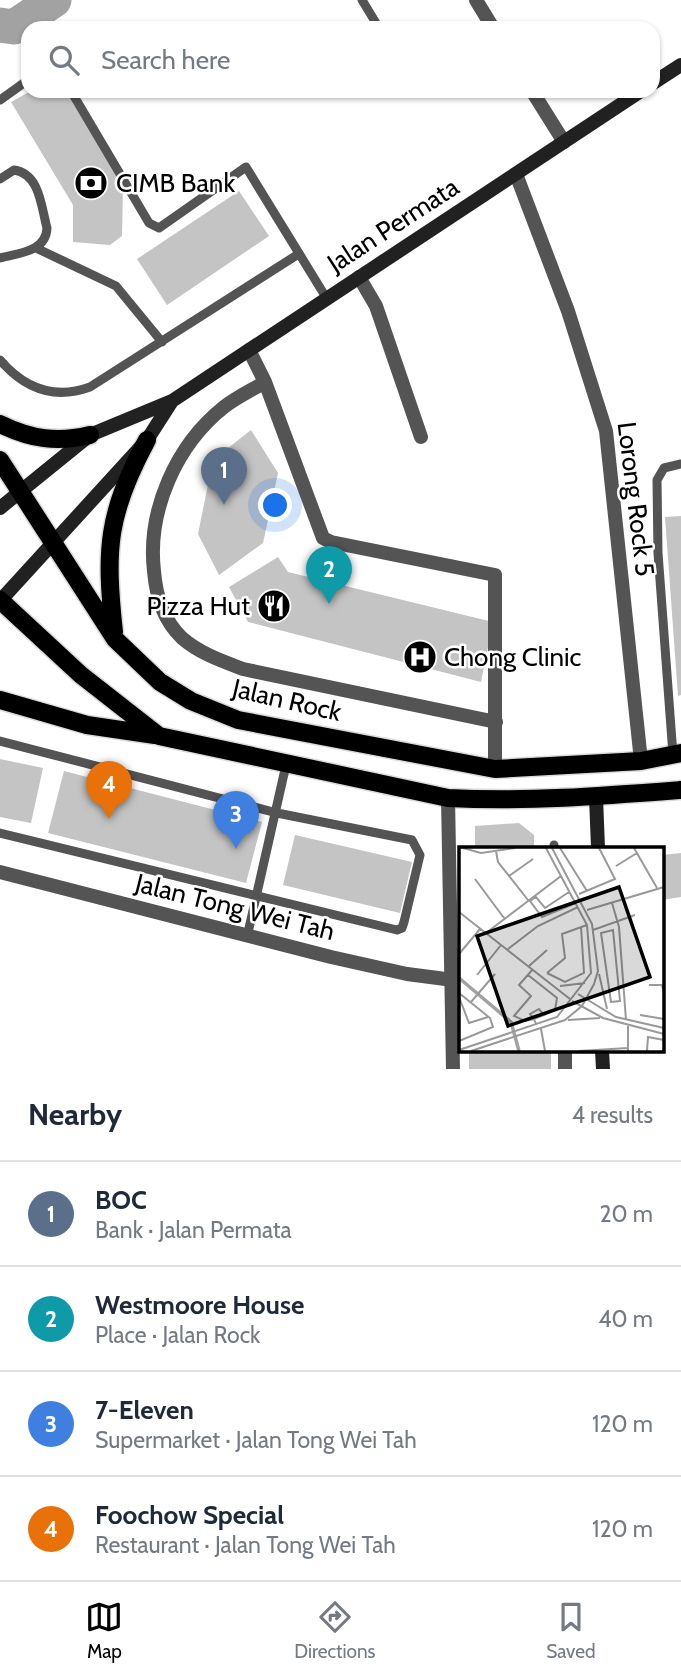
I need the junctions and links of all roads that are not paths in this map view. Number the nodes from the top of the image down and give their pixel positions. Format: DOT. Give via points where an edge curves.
graph roads {
  1 [pos="362,0"];
  2 [pos="476,0"];
  3 [pos="375,21"];
  4 [pos="490,21"];
  5 [pos="680,67"];
  6 [pos="660,79"];
  7 [pos="21,85"];
  8 [pos="75,98"];
  9 [pos="536,98"];
  10 [pos="630,98"];
  11 [pos="0,100"];
  12 [pos="564,142"];
  13 [pos="516,174"];
  14 [pos="0,179"];
  15 [pos="36,248"];
  16 [pos="298,255"];
  17 [pos="0,258"];
  18 [pos="359,277"];
  19 [pos="327,299"];
  20 [pos="162,342"];
  21 [pos="248,350"];
  22 [pos="0,360"];
  23 [pos="265,382"];
  24 [pos="172,401"];
  25 [pos="0,424"];
  26 [pos="90,435"];
  27 [pos="421,437"];
  28 [pos="147,440"];
  29 [pos="0,460"];
  30 [pos="681,464"];
  31 [pos="19,490"];
  32 [pos="0,508"];
  33 [pos="55,543"];
  34 [pos="0,601"];
  35 [pos="115,639"];
  36 [pos="0,700"];
  37 [pos="676,701"];
  38 [pos="496,722"];
  39 [pos="159,736"];
  40 [pos="0,741"];
  41 [pos="677,754"];
  42 [pos="641,761"];
  43 [pos="286,765"];
  44 [pos="495,769"];
  45 [pos="681,790"];
  46 [pos="596,797"];
  47 [pos="449,798"];
  48 [pos="277,813"];
  49 [pos="0,833"];
  50 [pos="598,847"];
  51 [pos="0,872"];
  52 [pos="258,897"];
  53 [pos="247,937"];
  54 [pos="456,981"];
  55 [pos="453,1069"];
  1 -- 3 [label="lane"];
  2 -- 4 [label="street"];
  5 -- 6 [label="street"];
  7 -- 11 [label="lane"];
  8 -- 16 [label="lane" via="149,223 159,228 243,166"];
  9 -- 12 [label="street"];
  10 -- 12 [label="street, Jalan Permata"];
  12 -- 13 [label="street, Jalan Permata"];
  13 -- 18 [label="street, Jalan Permata"];
  13 -- 42 [label="street, Lorong Rock 5" via="606,431"];
  14 -- 15 [label="lane" via="14,170 25,172 34,181 47,228"];
  15 -- 17 [label="lane"];
  15 -- 20 [label="lane" via="116,286"];
  16 -- 19 [label="lane"];
  16 -- 20 [label="lane"];
  18 -- 19 [label="street, Jalan Permata"];
  18 -- 27 [label="street" via="376,306"];
  19 -- 21 [label="street, Jalan Permata"];
  20 -- 22 [label="lane" via="71,394 34,387"];
  21 -- 23 [label="street"];
  21 -- 24 [label="street, Jalan Permata"];
  23 -- 38 [label="street" via="323,538 495,575"];
  23 -- 38 [label="street" via="223,408 185,451 165,483 151,546 157,601 181,637 243,670"];
  24 -- 26 [label="street"];
  24 -- 28 [label="street"];
  25 -- 26 [label="main road" via="36,438 64,441"];
  26 -- 31 [label="street"];
  28 -- 33 [label="street"];
  28 -- 35 [label="main road" via="113,517 108,573"];
  29 -- 31 [label="main road, Jalan Rock"];
  30 -- 37 [label="lane" via="664,468 657,480 658,553"];
  31 -- 32 [label="street"];
  31 -- 33 [label="main road, Jalan Rock"];
  33 -- 34 [label="street"];
  33 -- 35 [label="main road, Jalan Rock"];
  34 -- 39 [label="main road" via="81,675"];
  35 -- 44 [label="main road, Jalan Rock" via="160,682 191,701 238,720"];
  36 -- 39 [label="main road" via="87,725"];
  37 -- 41 [label="lane"];
  38 -- 44 [label="street"];
  39 -- 43 [label="main road"];
  40 -- 48 [label="lane"];
  41 -- 42 [label="main road, Jalan Rock"];
  42 -- 44 [label="main road, Jalan Rock"];
  43 -- 47 [label="main road"];
  43 -- 48 [label="lane"];
  45 -- 46 [label="main road"];
  46 -- 47 [label="main road"];
  46 -- 50 [label="street"];
  47 -- 54 [label="street"];
  48 -- 52 [label="lane"];
  48 -- 52 [label="lane" via="412,840 420,855 404,922 397,930"];
  49 -- 52 [label="lane"];
  51 -- 53 [label="street, Jalan Tong Wei Tah"];
  52 -- 53 [label="lane"];
  53 -- 54 [label="street, Jalan Tong Wei Tah"];
  54 -- 55 [label="street"];
}
